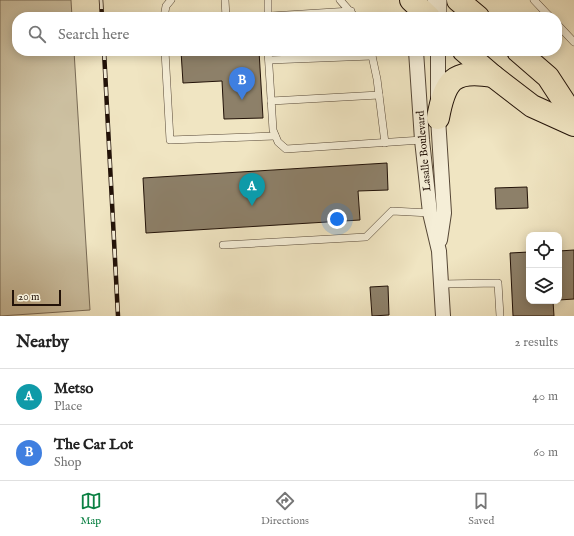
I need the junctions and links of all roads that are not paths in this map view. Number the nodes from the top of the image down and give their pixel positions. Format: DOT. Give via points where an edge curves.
graph roads {
  1 [pos="171,0"];
  2 [pos="225,0"];
  3 [pos="268,0"];
  4 [pos="340,0"];
  5 [pos="437,0"];
  6 [pos="458,0"];
  7 [pos="534,0"];
  8 [pos="165,12"];
  9 [pos="226,12"];
  10 [pos="268,12"];
  11 [pos="351,12"];
  12 [pos="437,12"];
  13 [pos="472,12"];
  14 [pos="545,12"];
  15 [pos="562,29"];
  16 [pos="574,42"];
  17 [pos="165,56"];
  18 [pos="268,56"];
  19 [pos="337,56"];
  20 [pos="371,56"];
  21 [pos="416,56"];
  22 [pos="438,56"];
  23 [pos="470,56"];
  24 [pos="524,56"];
  25 [pos="268,60"];
  26 [pos="493,76"];
  27 [pos="379,95"];
  28 [pos="271,101"];
  29 [pos="574,117"];
  30 [pos="438,118"];
  31 [pos="574,125"];
  32 [pos="276,136"];
  33 [pos="422,140"];
  34 [pos="386,143"];
  35 [pos="430,212"];
  36 [pos="223,245"];
  37 [pos="439,251"];
  38 [pos="441,284"];
  39 [pos="443,316"];
  40 [pos="500,316"];
  1 -- 8 [label="lane"];
  2 -- 9 [label="lane"];
  3 -- 10 [label="lane"];
  4 -- 11 [label="lane"];
  5 -- 12 [label="main road"];
  6 -- 13 [label="main road"];
  7 -- 14 [label="lane"];
  15 -- 16 [label="lane"];
  17 -- 32 [label="lane" via="170,140"];
  18 -- 25 [label="lane"];
  19 -- 25 [label="lane"];
  20 -- 27 [label="lane"];
  21 -- 33 [label="street, Lasalle Boulevard"];
  22 -- 30 [label="street, Lasalle Boulevard"];
  23 -- 26 [label="main road"];
  24 -- 29 [label="main road" via="548,77"];
  25 -- 28 [label="lane"];
  26 -- 30 [label="main road" via="464,75 448,84 442,97"];
  26 -- 31 [label="main road" via="532,106"];
  27 -- 28 [label="lane"];
  27 -- 34 [label="lane"];
  28 -- 32 [label="lane" via="273,130"];
  30 -- 37 [label="street, Lasalle Boulevard" via="444,213"];
  32 -- 34 [label="lane" via="278,142 286,149"];
  33 -- 34 [label="lane"];
  33 -- 35 [label="street, Lasalle Boulevard"];
  35 -- 36 [label="lane" via="392,212 366,237"];
  35 -- 37 [label="street, Lasalle Boulevard"];
  37 -- 38 [label="street, Lasalle Boulevard"];
  38 -- 39 [label="street, Lasalle Boulevard"];
  38 -- 40 [label="lane" via="498,282"];
}
